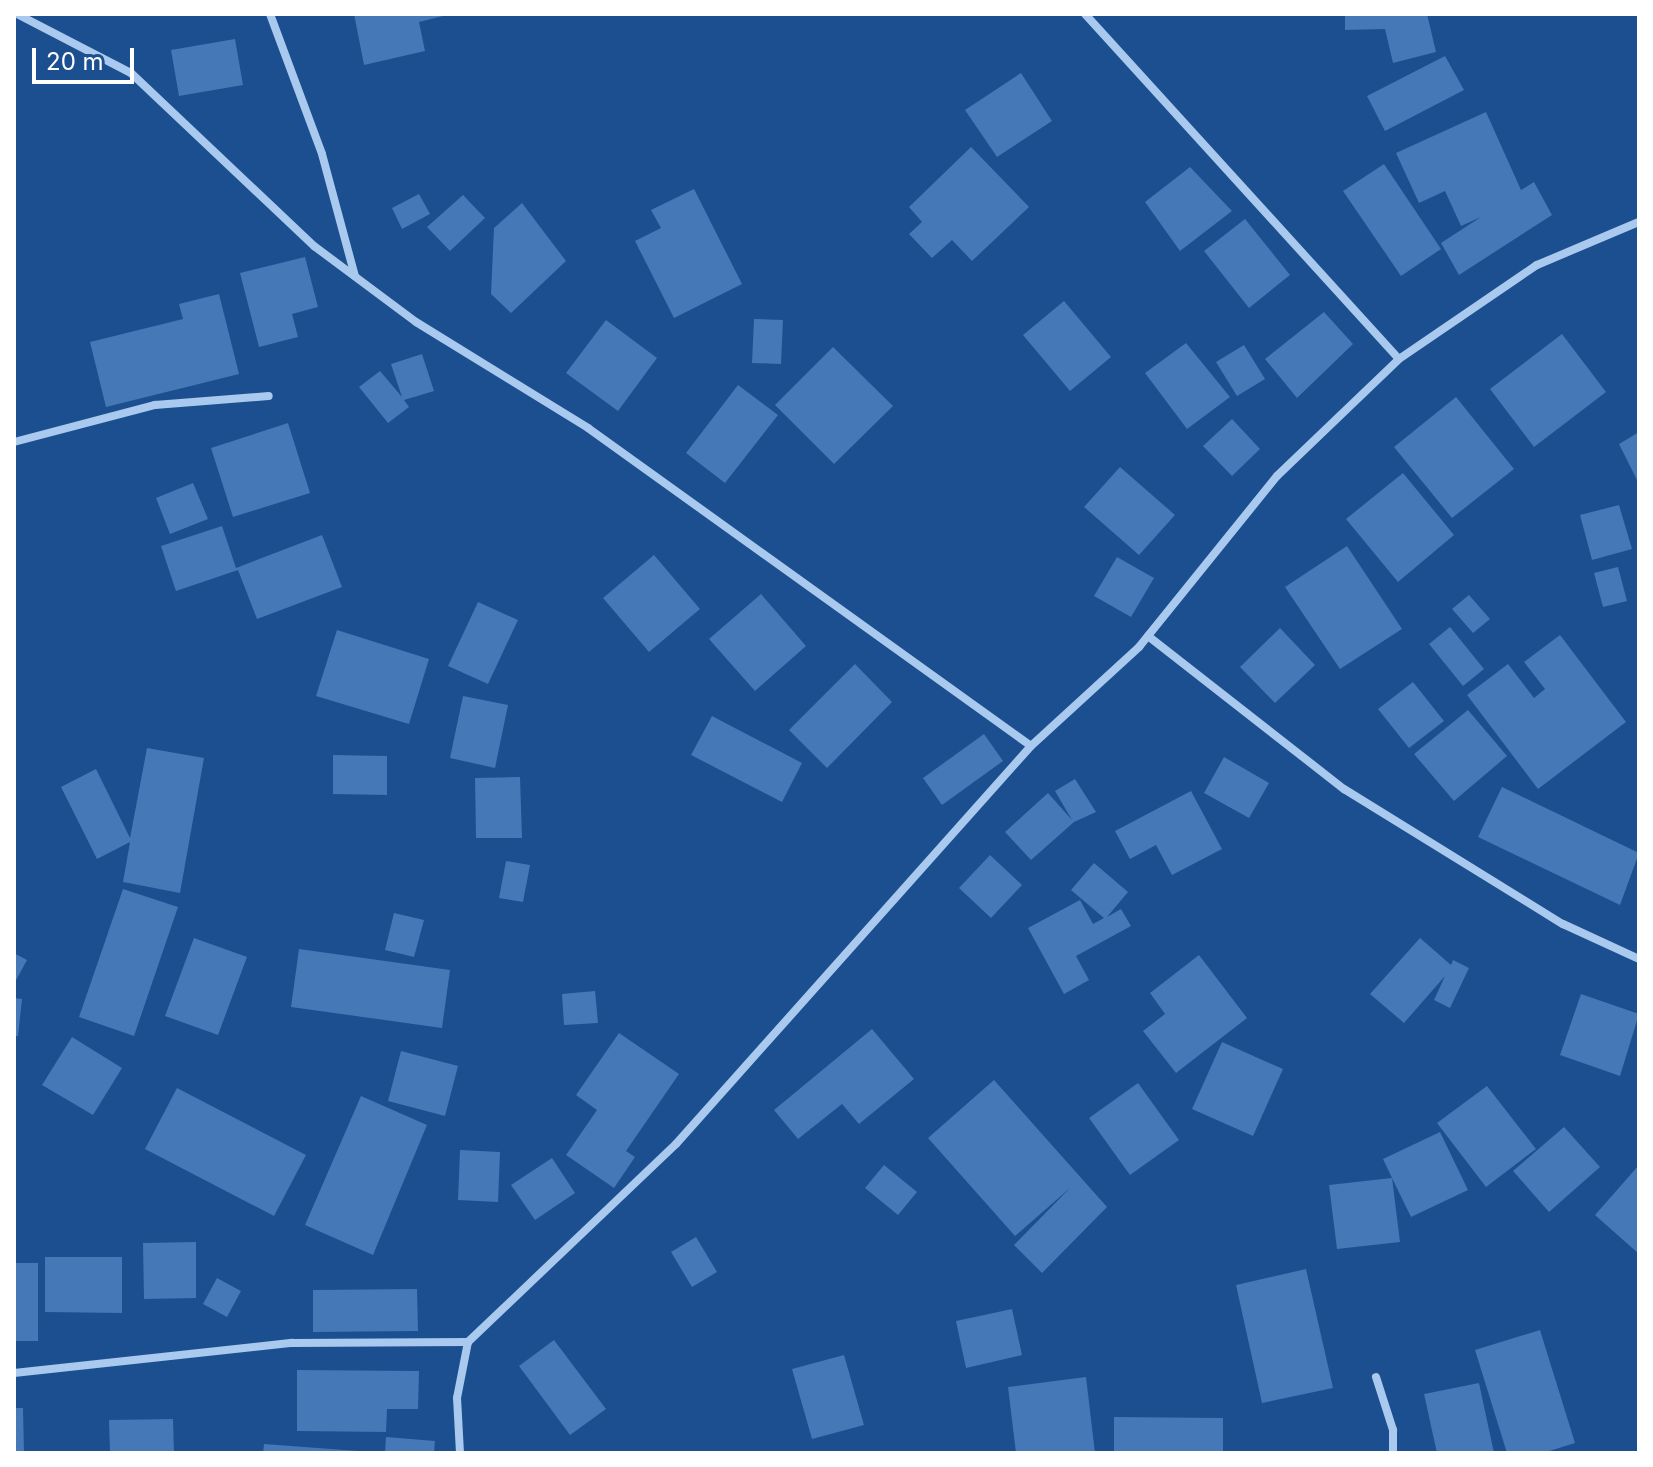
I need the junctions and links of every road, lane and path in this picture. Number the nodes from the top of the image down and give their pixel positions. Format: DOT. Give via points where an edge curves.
graph roads {
  1 [pos="17,14"];
  2 [pos="270,14"];
  3 [pos="1085,14"];
  4 [pos="1639,222"];
  5 [pos="355,276"];
  6 [pos="1399,359"];
  7 [pos="269,396"];
  8 [pos="14,442"];
  9 [pos="1148,636"];
  10 [pos="1031,746"];
  11 [pos="1639,959"];
  12 [pos="468,1342"];
  13 [pos="14,1373"];
  14 [pos="1376,1377"];
  15 [pos="460,1453"];
  16 [pos="1393,1453"];
  1 -- 5 [label="street" via="131,73 314,246"];
  2 -- 5 [label="street" via="322,154"];
  3 -- 6 [label="street"];
  4 -- 6 [label="street" via="1537,265"];
  5 -- 10 [label="street" via="588,428"];
  6 -- 9 [label="street" via="1277,476"];
  7 -- 8 [label="street" via="155,405"];
  9 -- 10 [label="street"];
  9 -- 11 [label="street" via="1344,789 1563,924"];
  10 -- 12 [label="street" via="676,1144"];
  12 -- 13 [label="street" via="292,1343"];
  12 -- 15 [label="street" via="457,1398"];
  14 -- 16 [label="street" via="1393,1430"];
}
